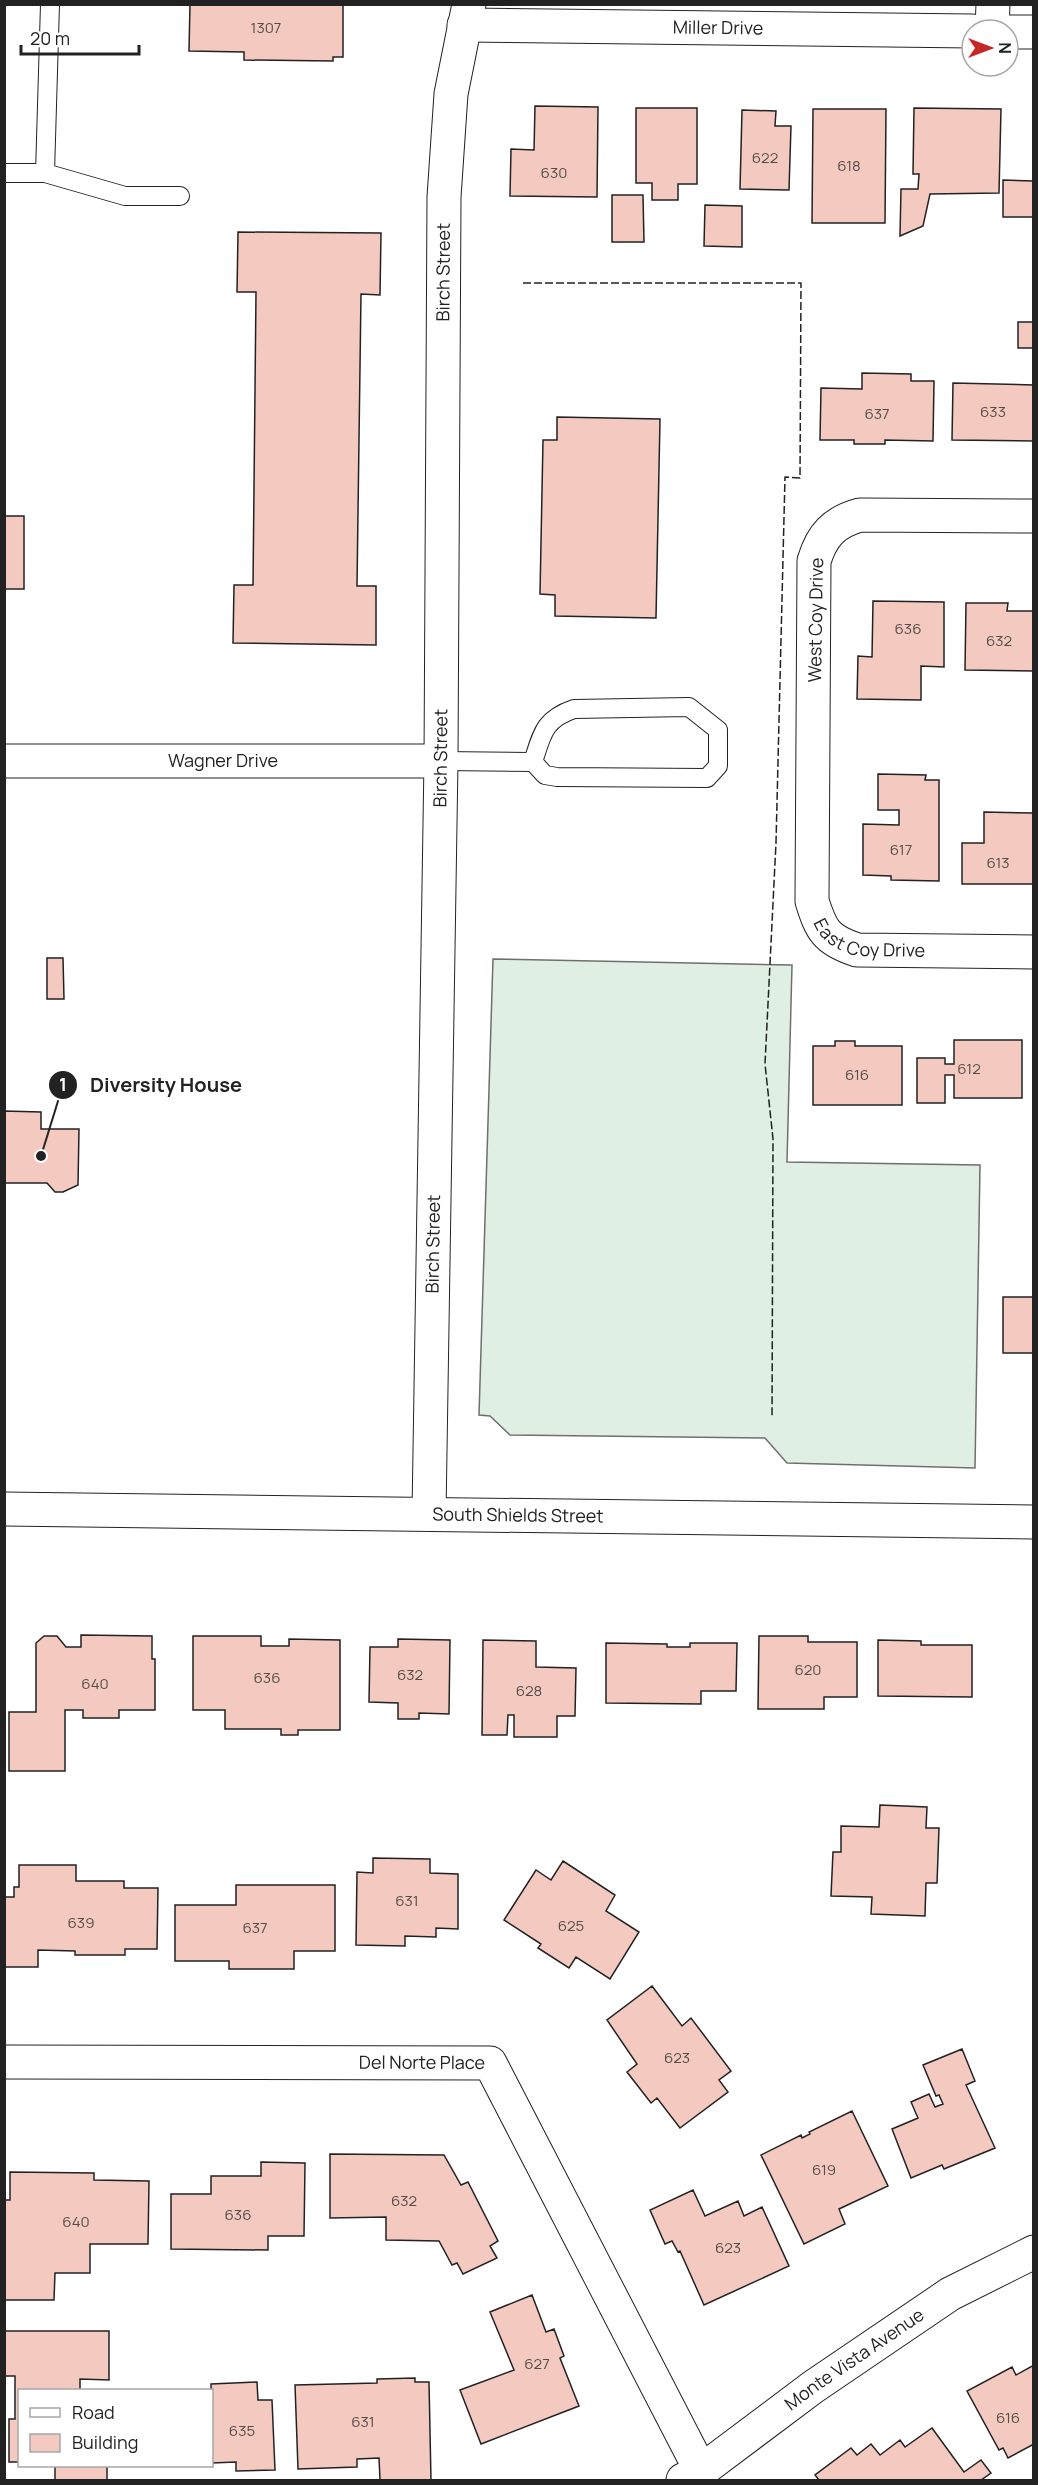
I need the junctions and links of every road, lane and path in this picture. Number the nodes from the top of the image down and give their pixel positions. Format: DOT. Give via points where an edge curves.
graph roads {
  1 [pos="50,4"];
  2 [pos="467,15"];
  3 [pos="960,32"];
  4 [pos="45,173"];
  5 [pos="4,174"];
  6 [pos="180,196"];
  7 [pos="1034,516"];
  8 [pos="814,741"];
  9 [pos="4,761"];
  10 [pos="441,761"];
  11 [pos="533,762"];
  12 [pos="1034,952"];
  13 [pos="4,1509"];
  14 [pos="429,1514"];
  15 [pos="1034,1522"];
  16 [pos="4,2062"];
  17 [pos="1034,2252"];
  18 [pos="692,2476"];
  1 -- 4 [label="lane"];
  2 -- 3 [label="street, Miller Drive"];
  2 -- 10 [label="street, Birch Street" via="451,94 444,197"];
  4 -- 5 [label="lane"];
  4 -- 6 [label="lane" via="125,196"];
  7 -- 8 [label="street, West Coy Drive" via="860,515 847,518 825,535 814,561"];
  8 -- 12 [label="street, East Coy Drive" via="812,901 820,927 830,937 857,950"];
  9 -- 10 [label="street, Wagner Drive"];
  10 -- 11 [label="lane"];
  10 -- 14 [label="street, Birch Street"];
  11 -- 11 [label="lane" via="546,775 557,777 707,778 718,766 718,730 690,707 574,709 557,715 544,729"];
  13 -- 14 [label="street, South Shields Street"];
  14 -- 15 [label="street, South Shields Street"];
  16 -- 18 [label="street, Del Norte Place" via="490,2063"];
  17 -- 18 [label="street, Monte Vista Avenue" via="950,2294"];
}
